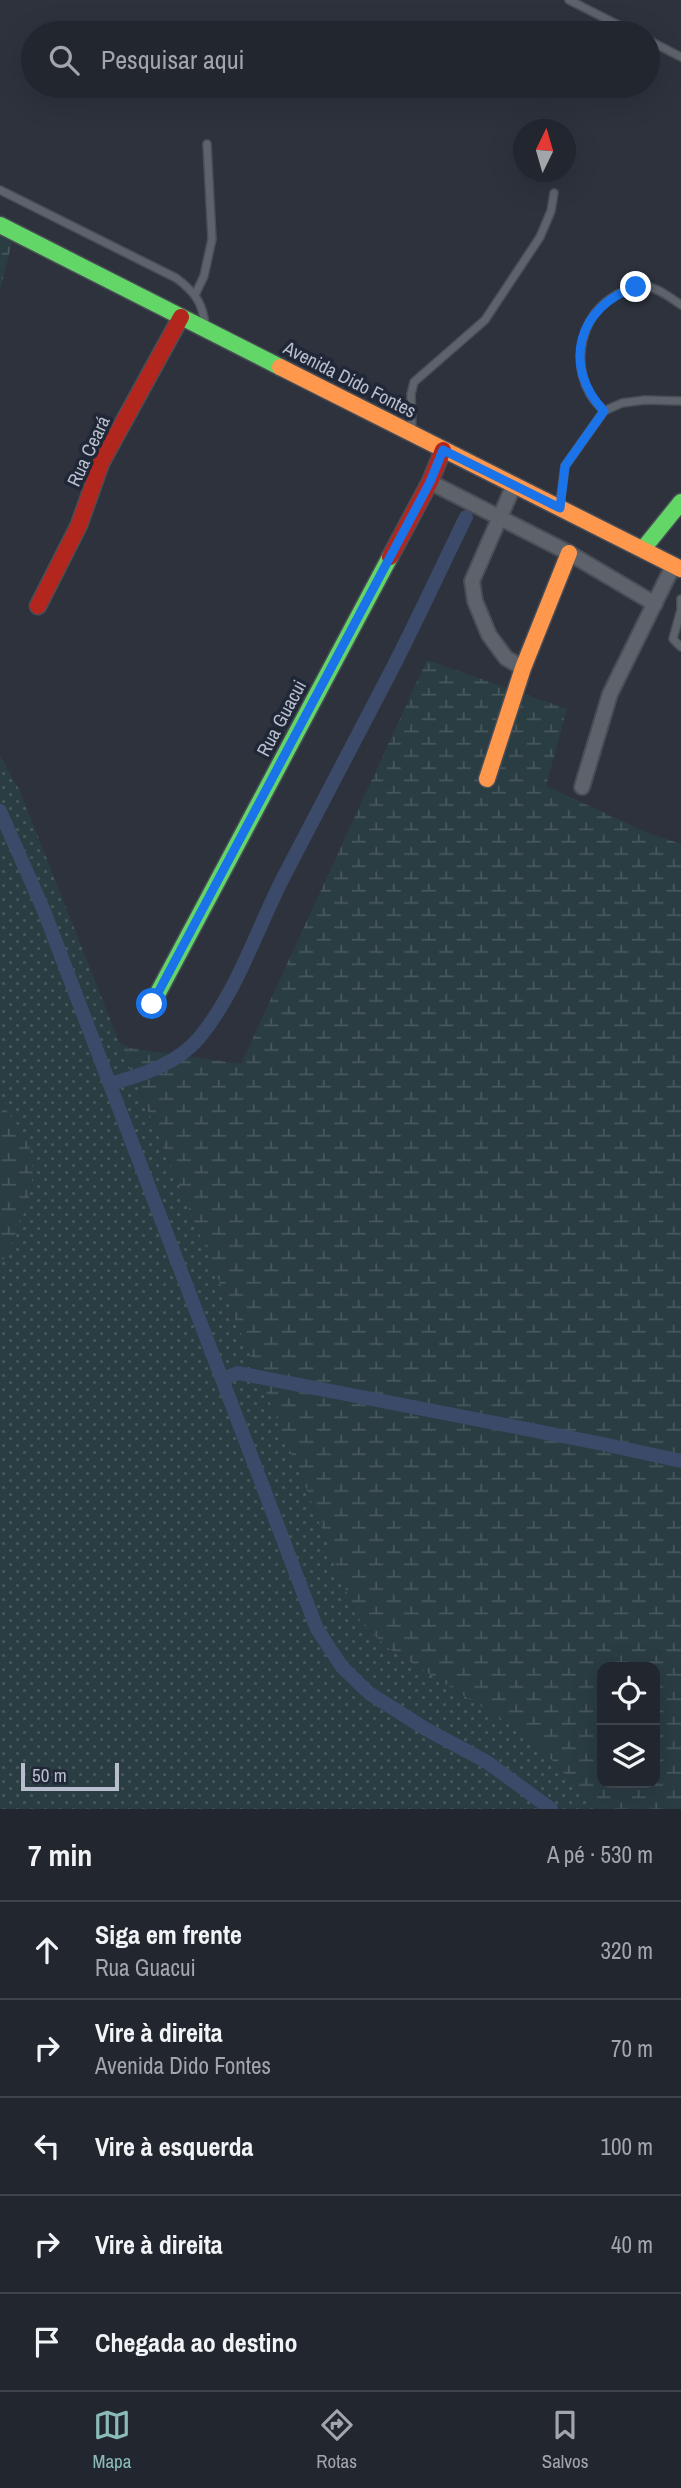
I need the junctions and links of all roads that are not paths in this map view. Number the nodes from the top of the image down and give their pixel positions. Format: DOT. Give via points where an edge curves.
graph roads {
  1 [pos="569,0"];
  2 [pos="610,21"];
  3 [pos="660,46"];
  4 [pos="681,57"];
  5 [pos="206,144"];
  6 [pos="0,190"];
  7 [pos="554,193"];
  8 [pos="0,225"];
  9 [pos="195,295"];
  10 [pos="681,305"];
  11 [pos="181,317"];
  12 [pos="205,329"];
  13 [pos="681,401"];
  14 [pos="604,411"];
  15 [pos="412,434"];
  16 [pos="443,450"];
  17 [pos="430,482"];
  18 [pos="514,485"];
  19 [pos="681,502"];
  20 [pos="560,508"];
  21 [pos="501,520"];
  22 [pos="643,549"];
  23 [pos="569,553"];
  24 [pos="677,567"];
  25 [pos="681,599"];
  26 [pos="655,604"];
  27 [pos="38,606"];
  28 [pos="680,613"];
  29 [pos="681,647"];
  30 [pos="523,668"];
  31 [pos="487,779"];
  32 [pos="582,787"];
  33 [pos="152,1004"];
  1 -- 2 [label="lane"];
  3 -- 4 [label="lane"];
  5 -- 9 [label="lane" via="212,239"];
  6 -- 9 [label="lane" via="176,278"];
  7 -- 15 [label="lane" via="540,237 485,320 414,383"];
  8 -- 11 [label="street, Avenida Dido Fontes"];
  9 -- 12 [label="lane" via="204,313"];
  10 -- 14 [label="lane" via="662,292 636,287 610,298 596,311 583,334 581,368 590,396"];
  11 -- 12 [label="street, Avenida Dido Fontes"];
  11 -- 27 [label="street, Rua Ceará" via="101,463 79,525"];
  12 -- 15 [label="street, Avenida Dido Fontes"];
  13 -- 14 [label="lane" via="645,400"];
  14 -- 20 [label="lane" via="565,466"];
  15 -- 16 [label="street, Avenida Dido Fontes"];
  16 -- 17 [label="street, Rua Guacui"];
  16 -- 18 [label="street, Avenida Dido Fontes"];
  17 -- 21 [label="street"];
  17 -- 33 [label="street, Rua Guacui"];
  18 -- 20 [label="street, Avenida Dido Fontes"];
  18 -- 21 [label="street"];
  19 -- 22 [label="street"];
  20 -- 22 [label="street, Avenida Dido Fontes"];
  21 -- 23 [label="street"];
  21 -- 30 [label="street" via="472,581 489,635 506,657"];
  22 -- 24 [label="street, Avenida Dido Fontes"];
  23 -- 26 [label="street"];
  23 -- 30 [label="street"];
  24 -- 26 [label="street"];
  25 -- 28 [label="lane"];
  26 -- 32 [label="street" via="610,694"];
  28 -- 29 [label="lane" via="673,639"];
  30 -- 31 [label="street"];
}
